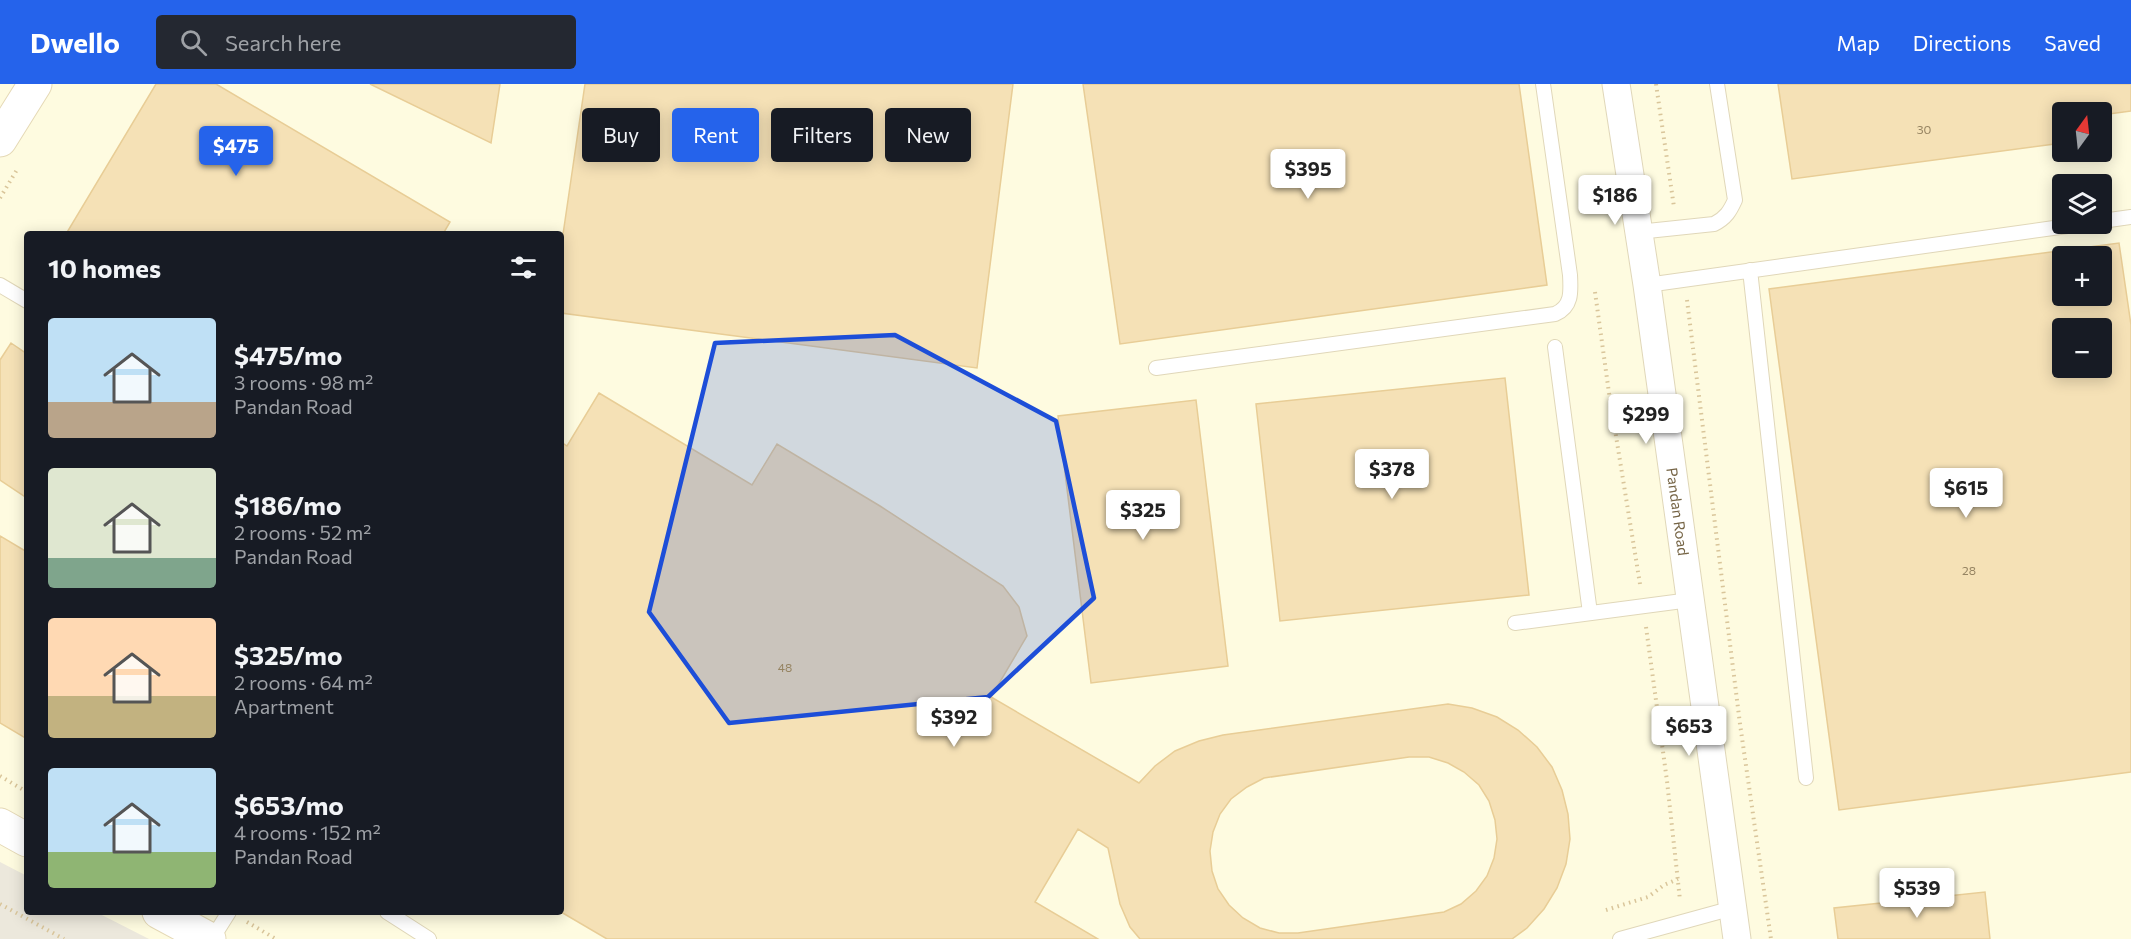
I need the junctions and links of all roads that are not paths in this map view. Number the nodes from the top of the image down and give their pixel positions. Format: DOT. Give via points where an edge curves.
graph roads {
  1 [pos="34,84"];
  2 [pos="1543,84"];
  3 [pos="1616,84"];
  4 [pos="1717,84"];
  5 [pos="0,140"];
  6 [pos="2131,217"];
  7 [pos="2112,220"];
  8 [pos="2052,228"];
  9 [pos="1638,232"];
  10 [pos="1750,270"];
  11 [pos="0,285"];
  12 [pos="1647,285"];
  13 [pos="24,299"];
  14 [pos="1554,347"];
  15 [pos="1156,368"];
  16 [pos="1690,600"];
  17 [pos="1590,612"];
  18 [pos="1515,623"];
  19 [pos="1806,778"];
  20 [pos="0,825"];
  21 [pos="24,838"];
  22 [pos="1733,908"];
  23 [pos="165,915"];
  24 [pos="234,915"];
  25 [pos="392,915"];
  26 [pos="211,939"];
  27 [pos="429,939"];
  28 [pos="1620,939"];
  29 [pos="1737,939"];
  1 -- 5 [label="street"];
  2 -- 15 [label="lane" via="1570,275 1571,293 1562,311"];
  3 -- 9 [label="street, Pandan Road"];
  4 -- 9 [label="lane" via="1735,200 1724,219 1714,224"];
  6 -- 7 [label="lane"];
  8 -- 10 [label="lane"];
  9 -- 12 [label="street, Pandan Road"];
  10 -- 12 [label="lane"];
  10 -- 19 [label="lane"];
  11 -- 13 [label="lane"];
  12 -- 16 [label="street, Pandan Road"];
  14 -- 17 [label="lane"];
  16 -- 17 [label="lane"];
  16 -- 22 [label="street, Pandan Road"];
  17 -- 18 [label="lane"];
  20 -- 21 [label="street"];
  22 -- 28 [label="lane"];
  22 -- 29 [label="street, Pandan Road"];
  23 -- 26 [label="street"];
  24 -- 26 [label="lane"];
  25 -- 27 [label="lane"];
}
